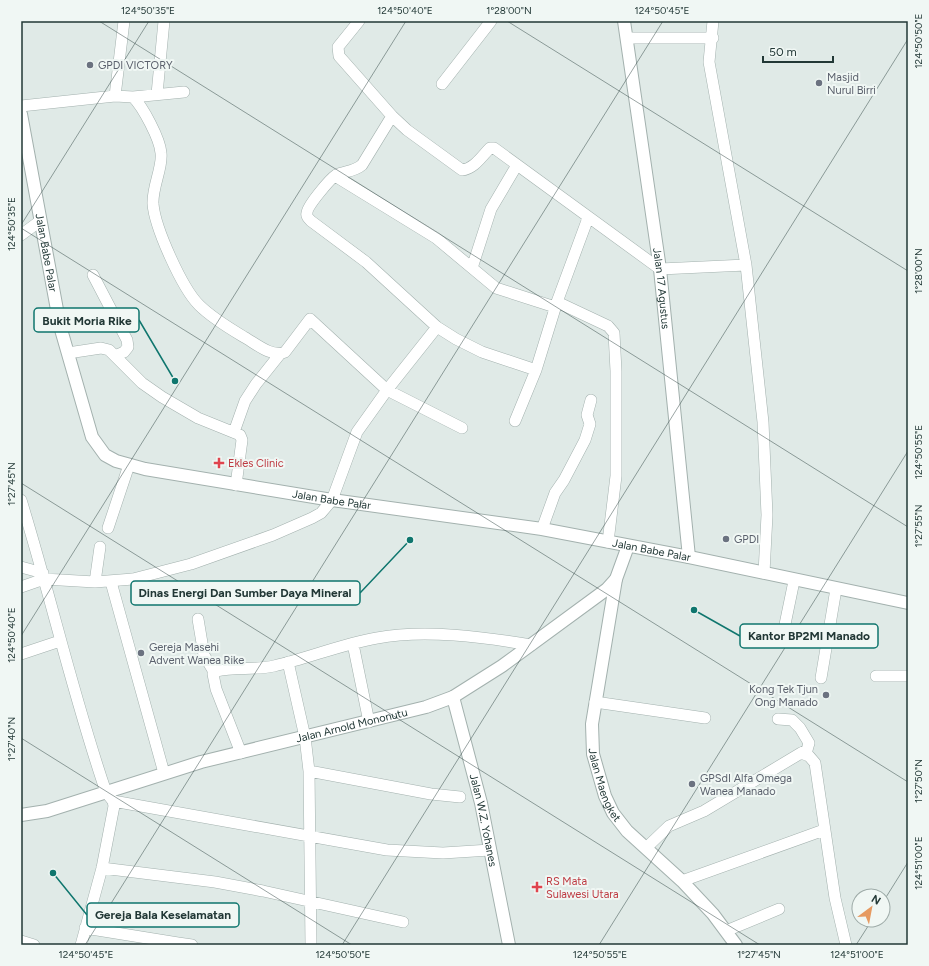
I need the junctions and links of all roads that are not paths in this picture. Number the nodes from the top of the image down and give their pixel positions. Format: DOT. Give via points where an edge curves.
graph roads {
  1 [pos="124,21"];
  2 [pos="164,21"];
  3 [pos="359,21"];
  4 [pos="491,21"];
  5 [pos="624,21"];
  6 [pos="713,21"];
  7 [pos="627,38"];
  8 [pos="713,38"];
  9 [pos="442,84"];
  10 [pos="184,92"];
  11 [pos="157,94"];
  12 [pos="115,96"];
  13 [pos="133,97"];
  14 [pos="21,106"];
  15 [pos="21,114"];
  16 [pos="392,116"];
  17 [pos="517,165"];
  18 [pos="335,176"];
  19 [pos="588,218"];
  20 [pos="40,221"];
  21 [pos="21,235"];
  22 [pos="746,265"];
  23 [pos="472,268"];
  24 [pos="660,269"];
  25 [pos="93,276"];
  26 [pos="556,304"];
  27 [pos="438,327"];
  28 [pos="68,353"];
  29 [pos="280,354"];
  30 [pos="115,356"];
  31 [pos="536,370"];
  32 [pos="387,390"];
  33 [pos="591,400"];
  34 [pos="515,421"];
  35 [pos="462,428"];
  36 [pos="234,432"];
  37 [pos="129,465"];
  38 [pos="236,484"];
  39 [pos="21,500"];
  40 [pos="332,500"];
  41 [pos="108,528"];
  42 [pos="542,529"];
  43 [pos="608,542"];
  44 [pos="628,546"];
  45 [pos="100,547"];
  46 [pos="689,557"];
  47 [pos="21,567"];
  48 [pos="764,573"];
  49 [pos="44,576"];
  50 [pos="616,579"];
  51 [pos="794,581"];
  52 [pos="95,582"];
  53 [pos="111,582"];
  54 [pos="21,587"];
  55 [pos="836,589"];
  56 [pos="908,604"];
  57 [pos="198,619"];
  58 [pos="764,636"];
  59 [pos="60,641"];
  60 [pos="353,644"];
  61 [pos="531,644"];
  62 [pos="21,654"];
  63 [pos="288,662"];
  64 [pos="214,672"];
  65 [pos="876,676"];
  66 [pos="908,676"];
  67 [pos="821,678"];
  68 [pos="453,697"];
  69 [pos="595,702"];
  70 [pos="705,718"];
  71 [pos="778,719"];
  72 [pos="369,722"];
  73 [pos="305,737"];
  74 [pos="241,753"];
  75 [pos="801,754"];
  76 [pos="309,771"];
  77 [pos="164,773"];
  78 [pos="110,796"];
  79 [pos="460,797"];
  80 [pos="21,815"];
  81 [pos="824,830"];
  82 [pos="308,837"];
  83 [pos="646,848"];
  84 [pos="490,850"];
  85 [pos="102,868"];
  86 [pos="682,881"];
  87 [pos="310,900"];
  88 [pos="779,909"];
  89 [pos="403,922"];
  90 [pos="85,928"];
  91 [pos="726,931"];
  92 [pos="21,941"];
  93 [pos="178,944"];
  94 [pos="34,945"];
  95 [pos="81,945"];
  96 [pos="192,945"];
  97 [pos="311,945"];
  98 [pos="509,945"];
  99 [pos="736,945"];
  100 [pos="846,945"];
  1 -- 12 [label="street"];
  2 -- 11 [label="street"];
  3 -- 16 [label="street" via="338,47 340,56"];
  4 -- 9 [label="street"];
  5 -- 7 [label="street, Jalan 17 Agustus"];
  6 -- 8 [label="street"];
  7 -- 8 [label="street"];
  7 -- 24 [label="street, Jalan 17 Agustus"];
  8 -- 22 [label="street" via="709,62"];
  10 -- 11 [label="street"];
  11 -- 13 [label="street"];
  12 -- 13 [label="street"];
  12 -- 14 [label="street"];
  13 -- 29 [label="street" via="144,109 161,154 153,195 154,209 160,230 182,280 200,307 226,326 274,354"];
  15 -- 20 [label="street, Jalan Babe Palar"];
  16 -- 17 [label="street" via="462,170 473,166 492,148"];
  16 -- 18 [label="street" via="362,165"];
  17 -- 19 [label="street"];
  17 -- 23 [label="street" via="491,209"];
  18 -- 23 [label="street" via="436,238"];
  18 -- 27 [label="street" via="307,210 309,219 366,262"];
  19 -- 24 [label="street"];
  19 -- 26 [label="street"];
  20 -- 21 [label="street"];
  20 -- 28 [label="street, Jalan Babe Palar" via="60,326"];
  22 -- 24 [label="street"];
  22 -- 48 [label="street" via="766,472"];
  23 -- 26 [label="street" via="482,278 503,291"];
  24 -- 46 [label="street, Jalan 17 Agustus"];
  25 -- 30 [label="street" via="127,340 128,347"];
  26 -- 31 [label="street"];
  26 -- 43 [label="street" via="608,326 614,333 616,476"];
  27 -- 31 [label="street" via="482,352"];
  27 -- 32 [label="street"];
  28 -- 30 [label="street" via="101,348 109,350"];
  28 -- 37 [label="street, Jalan Babe Palar" via="92,437 105,455"];
  29 -- 32 [label="street" via="285,352 310,319"];
  29 -- 36 [label="street" via="245,401"];
  30 -- 36 [label="street" via="142,383 162,398 198,418"];
  31 -- 34 [label="street"];
  32 -- 35 [label="street"];
  32 -- 40 [label="street" via="353,440"];
  33 -- 42 [label="street" via="587,415 590,422 585,440 555,493"];
  36 -- 38 [label="street" via="242,438"];
  37 -- 38 [label="street, Jalan Babe Palar"];
  37 -- 41 [label="street"];
  38 -- 40 [label="street, Jalan Babe Palar"];
  39 -- 49 [label="street"];
  40 -- 42 [label="street, Jalan Babe Palar"];
  40 -- 53 [label="street" via="312,518 273,535 191,564"];
  42 -- 43 [label="street, Jalan Babe Palar"];
  43 -- 44 [label="street, Jalan Babe Palar"];
  44 -- 46 [label="street, Jalan Babe Palar"];
  44 -- 50 [label="street, Jalan Arnold Mononutu"];
  45 -- 52 [label="street"];
  46 -- 48 [label="street, Jalan Babe Palar"];
  47 -- 49 [label="street"];
  48 -- 51 [label="street, Jalan Babe Palar"];
  49 -- 52 [label="street"];
  49 -- 54 [label="street"];
  49 -- 59 [label="street"];
  50 -- 61 [label="street, Jalan Arnold Mononutu" via="595,599"];
  50 -- 69 [label="street, Jalan Maengket"];
  51 -- 55 [label="street, Jalan Babe Palar"];
  51 -- 58 [label="street" via="783,634 778,638"];
  52 -- 53 [label="street"];
  53 -- 77 [label="street"];
  55 -- 56 [label="street, Jalan Babe Palar"];
  55 -- 67 [label="street"];
  57 -- 64 [label="street" via="204,654"];
  59 -- 62 [label="street"];
  59 -- 78 [label="street" via="77,704"];
  60 -- 61 [label="street" via="375,638 411,634"];
  60 -- 63 [label="street"];
  60 -- 72 [label="street"];
  61 -- 68 [label="street, Jalan Arnold Mononutu"];
  63 -- 64 [label="street" via="252,670"];
  63 -- 73 [label="street"];
  64 -- 74 [label="street" via="216,689"];
  65 -- 66 [label="street"];
  68 -- 72 [label="street, Jalan Arnold Mononutu"];
  68 -- 84 [label="street, Jalan W.Z. Yohanes" via="481,803"];
  69 -- 70 [label="street"];
  69 -- 83 [label="street, Jalan Maengket" via="592,724 593,754 605,796 620,822"];
  71 -- 75 [label="street" via="792,720 800,728 809,743 807,750"];
  72 -- 73 [label="street, Jalan Arnold Mononutu"];
  73 -- 74 [label="street, Jalan Arnold Mononutu"];
  73 -- 76 [label="street"];
  74 -- 77 [label="street, Jalan Arnold Mononutu"];
  75 -- 81 [label="street" via="809,756 815,763"];
  75 -- 83 [label="street" via="704,811 669,826"];
  76 -- 79 [label="street"];
  76 -- 82 [label="street"];
  77 -- 78 [label="street, Jalan Arnold Mononutu"];
  78 -- 80 [label="street, Jalan Arnold Mononutu"];
  78 -- 82 [label="street"];
  78 -- 85 [label="street" via="114,812"];
  81 -- 86 [label="street"];
  81 -- 100 [label="street"];
  82 -- 84 [label="street" via="405,852"];
  82 -- 87 [label="street"];
  83 -- 86 [label="street, Jalan Maengket"];
  84 -- 98 [label="street, Jalan W.Z. Yohanes"];
  85 -- 87 [label="street" via="215,882"];
  85 -- 90 [label="street"];
  86 -- 91 [label="street, Jalan Maengket"];
  87 -- 89 [label="street"];
  87 -- 97 [label="street"];
  88 -- 91 [label="street"];
  90 -- 93 [label="street"];
  90 -- 95 [label="street"];
  91 -- 99 [label="street, Jalan Maengket"];
  92 -- 94 [label="street"];
  93 -- 96 [label="street"];
}
